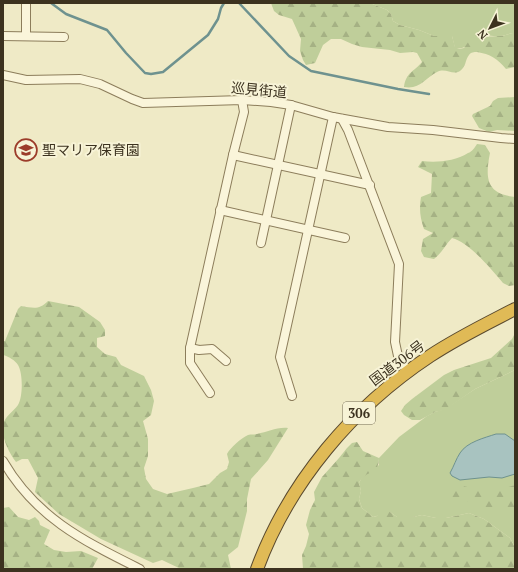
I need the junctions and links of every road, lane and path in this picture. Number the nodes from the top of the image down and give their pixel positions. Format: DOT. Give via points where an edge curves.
graph roads {
  1 [pos="26,4"];
  2 [pos="3,36"];
  3 [pos="26,36"];
  4 [pos="64,37"];
  5 [pos="3,75"];
  6 [pos="242,100"];
  7 [pos="291,105"];
  8 [pos="333,117"];
  9 [pos="342,119"];
  10 [pos="515,139"];
  11 [pos="233,155"];
  12 [pos="278,165"];
  13 [pos="320,174"];
  14 [pos="370,185"];
  15 [pos="220,210"];
  16 [pos="266,220"];
  17 [pos="308,229"];
  18 [pos="345,238"];
  19 [pos="261,243"];
  20 [pos="515,309"];
  21 [pos="191,346"];
  22 [pos="226,361"];
  23 [pos="408,372"];
  24 [pos="210,393"];
  25 [pos="292,396"];
  26 [pos="3,461"];
  27 [pos="140,569"];
  28 [pos="257,569"];
  1 -- 3 [label="street"];
  2 -- 3 [label="street"];
  3 -- 4 [label="street"];
  5 -- 6 [label="street, 巡見街道" via="26,80 80,79 100,84 143,103"];
  6 -- 7 [label="street, 巡見街道"];
  6 -- 11 [label="street" via="244,112"];
  7 -- 8 [label="street, 巡見街道"];
  7 -- 12 [label="street"];
  8 -- 9 [label="street, 巡見街道"];
  8 -- 13 [label="street"];
  9 -- 10 [label="street, 巡見街道" via="388,127"];
  9 -- 14 [label="street"];
  11 -- 12 [label="street"];
  11 -- 15 [label="street"];
  12 -- 13 [label="street"];
  12 -- 16 [label="street"];
  13 -- 14 [label="street"];
  13 -- 17 [label="street"];
  14 -- 23 [label="street" via="399,264 395,342 398,356"];
  15 -- 16 [label="street"];
  15 -- 21 [label="street"];
  16 -- 17 [label="street"];
  16 -- 19 [label="street"];
  17 -- 18 [label="street"];
  17 -- 25 [label="street" via="280,357"];
  20 -- 23 [label="highway, 国道306号 / 306" via="448,344"];
  21 -- 22 [label="street" via="199,350 212,349"];
  21 -- 24 [label="street" via="190,363"];
  23 -- 28 [label="highway, 国道306号 / 306" via="369,404 327,448 277,522"];
  26 -- 27 [label="street" via="23,490 58,524"];
}
